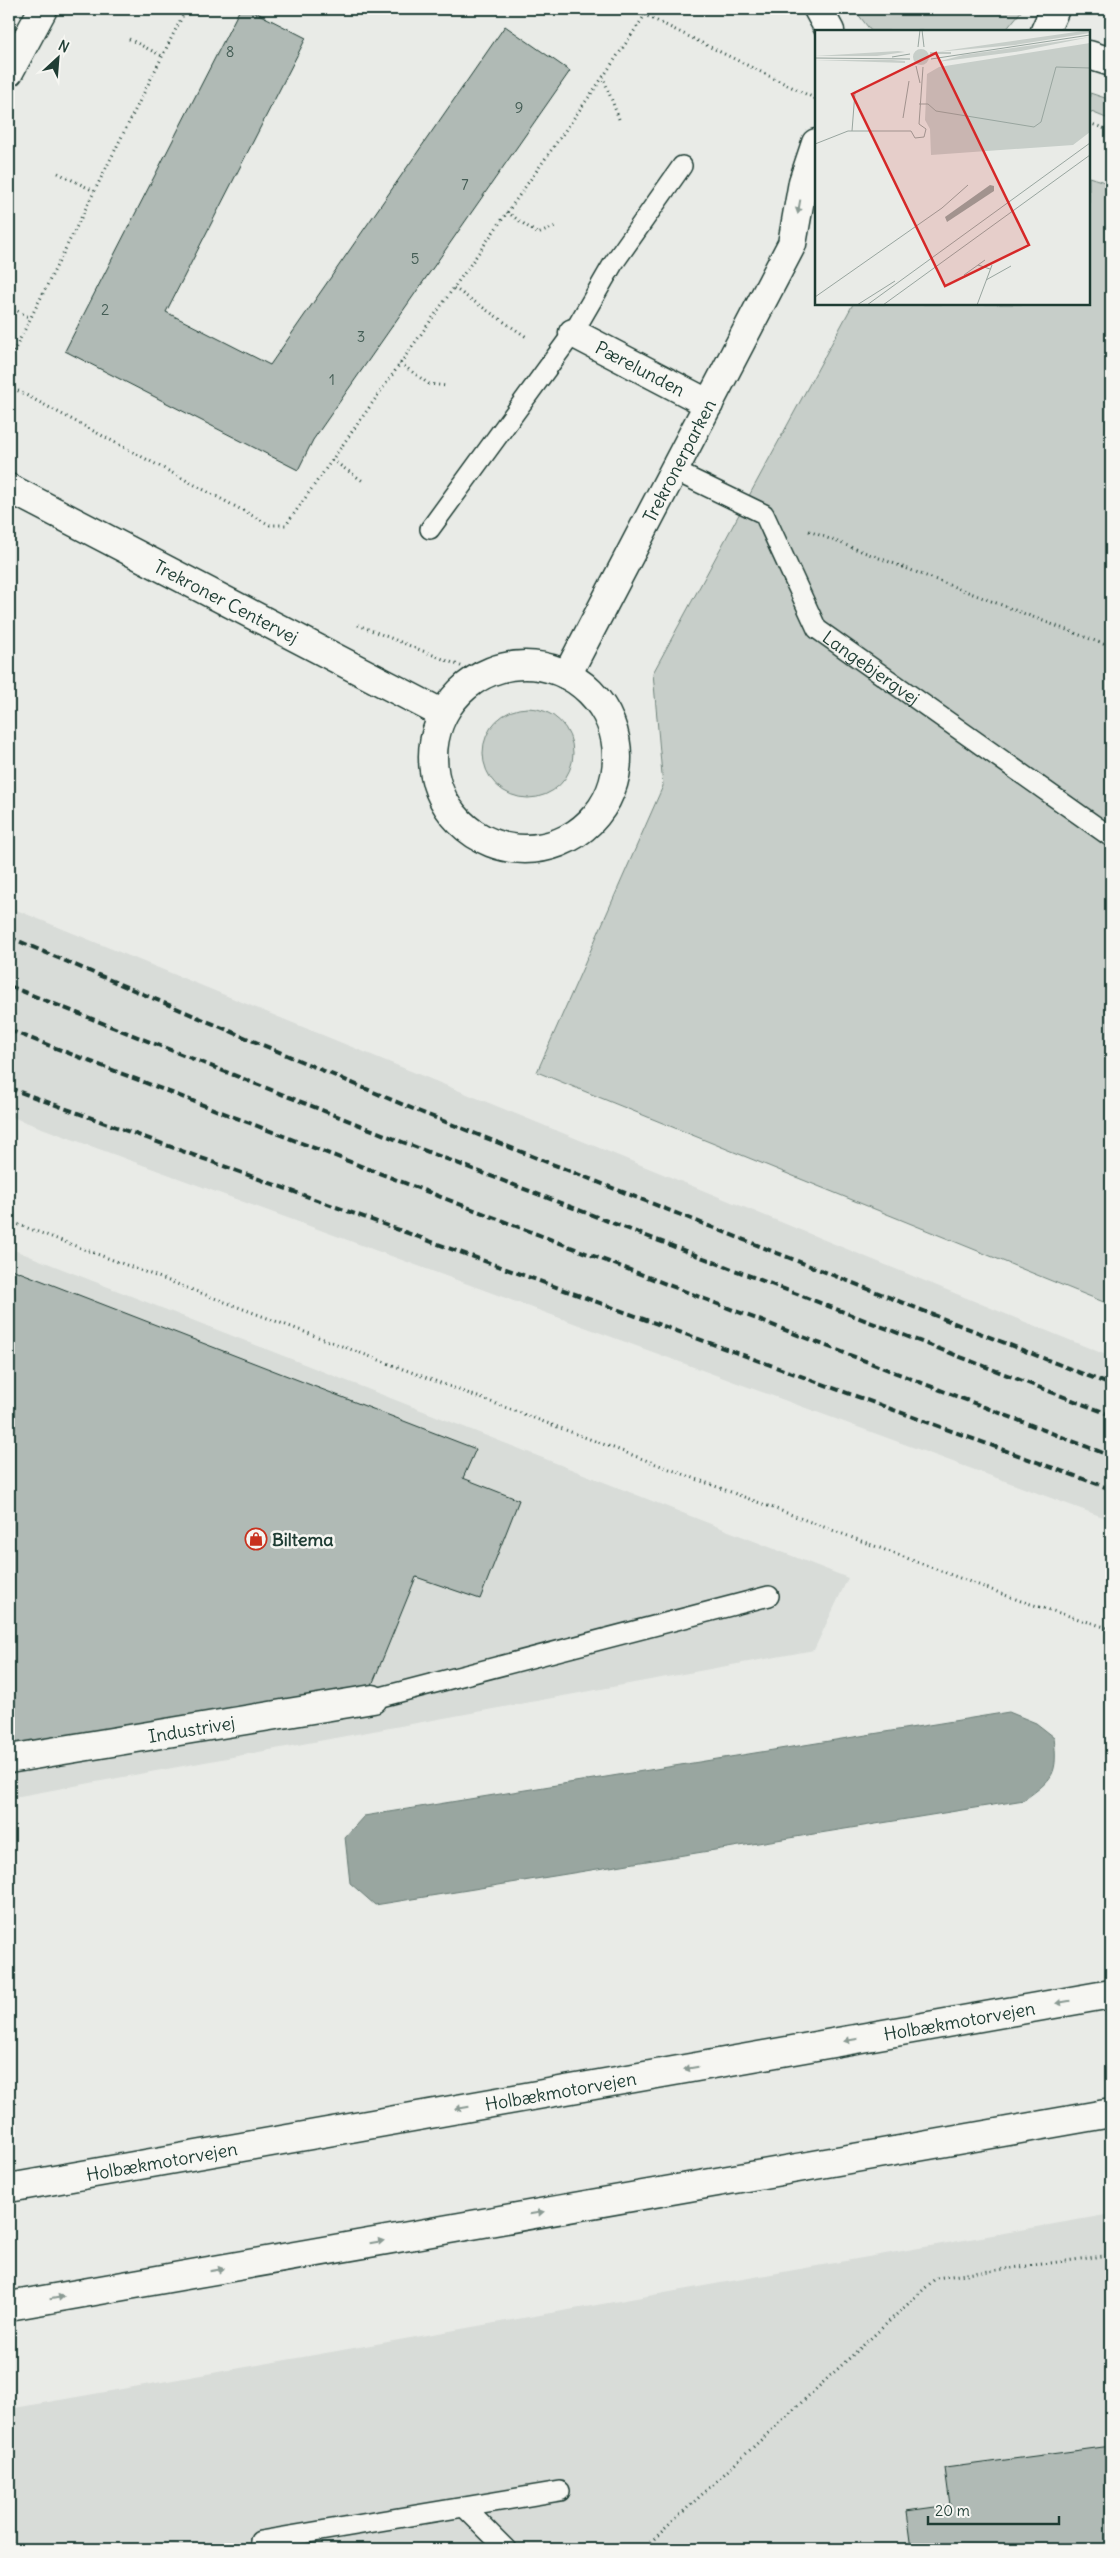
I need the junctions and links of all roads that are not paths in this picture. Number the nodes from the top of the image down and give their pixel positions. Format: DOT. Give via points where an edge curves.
graph roads {
  1 [pos="43,9"];
  2 [pos="818,9"];
  3 [pos="1055,9"];
  4 [pos="829,30"];
  5 [pos="1045,30"];
  6 [pos="1090,56"];
  7 [pos="1111,62"];
  8 [pos="9,72"];
  9 [pos="815,147"];
  10 [pos="682,166"];
  11 [pos="815,228"];
  12 [pos="792,244"];
  13 [pos="573,333"];
  14 [pos="709,404"];
  15 [pos="675,471"];
  16 [pos="9,488"];
  17 [pos="430,529"];
  18 [pos="567,675"];
  19 [pos="443,714"];
  20 [pos="1111,837"];
  21 [pos="769,1596"];
  22 [pos="374,1699"];
  23 [pos="9,1759"];
  24 [pos="1111,1994"];
  25 [pos="1111,2113"];
  26 [pos="9,2188"];
  27 [pos="9,2306"];
  28 [pos="560,2491"];
  29 [pos="464,2507"];
  30 [pos="260,2541"];
  31 [pos="506,2549"];
  1 -- 8 [label="main road"];
  2 -- 4 [label="main road"];
  3 -- 5 [label="main road"];
  6 -- 7 [label="main road"];
  9 -- 12 [label="main road, Trekronerparken, one-way" via="803,182"];
  10 -- 13 [label="lane" via="613,264"];
  11 -- 12 [label="main road, Trekronerparken"];
  12 -- 14 [label="main road, Trekronerparken"];
  13 -- 14 [label="main road, Pærelunden"];
  13 -- 17 [label="lane"];
  14 -- 15 [label="main road, Trekronerparken"];
  15 -- 18 [label="main road, Trekronerparken"];
  15 -- 20 [label="lane, Langebjergvej" via="764,514 817,629"];
  16 -- 19 [label="main road, Trekroner Centervej"];
  18 -- 19 [label="main road" via="540,666 511,666 483,675 460,691"];
  18 -- 19 [label="main road" via="589,691 605,713 615,738 616,765 611,791 597,815 577,833 553,845 526,849 499,846 474,834 454,816 440,793 433,767 434,740"];
  21 -- 22 [label="lane"];
  22 -- 23 [label="main road, Industrivej"];
  24 -- 26 [label="main road, Holbækmotorvejen, one-way"];
  27 -- 25 [label="main road, one-way"];
  28 -- 29 [label="lane"];
  29 -- 30 [label="lane"];
  29 -- 31 [label="lane"];
}
